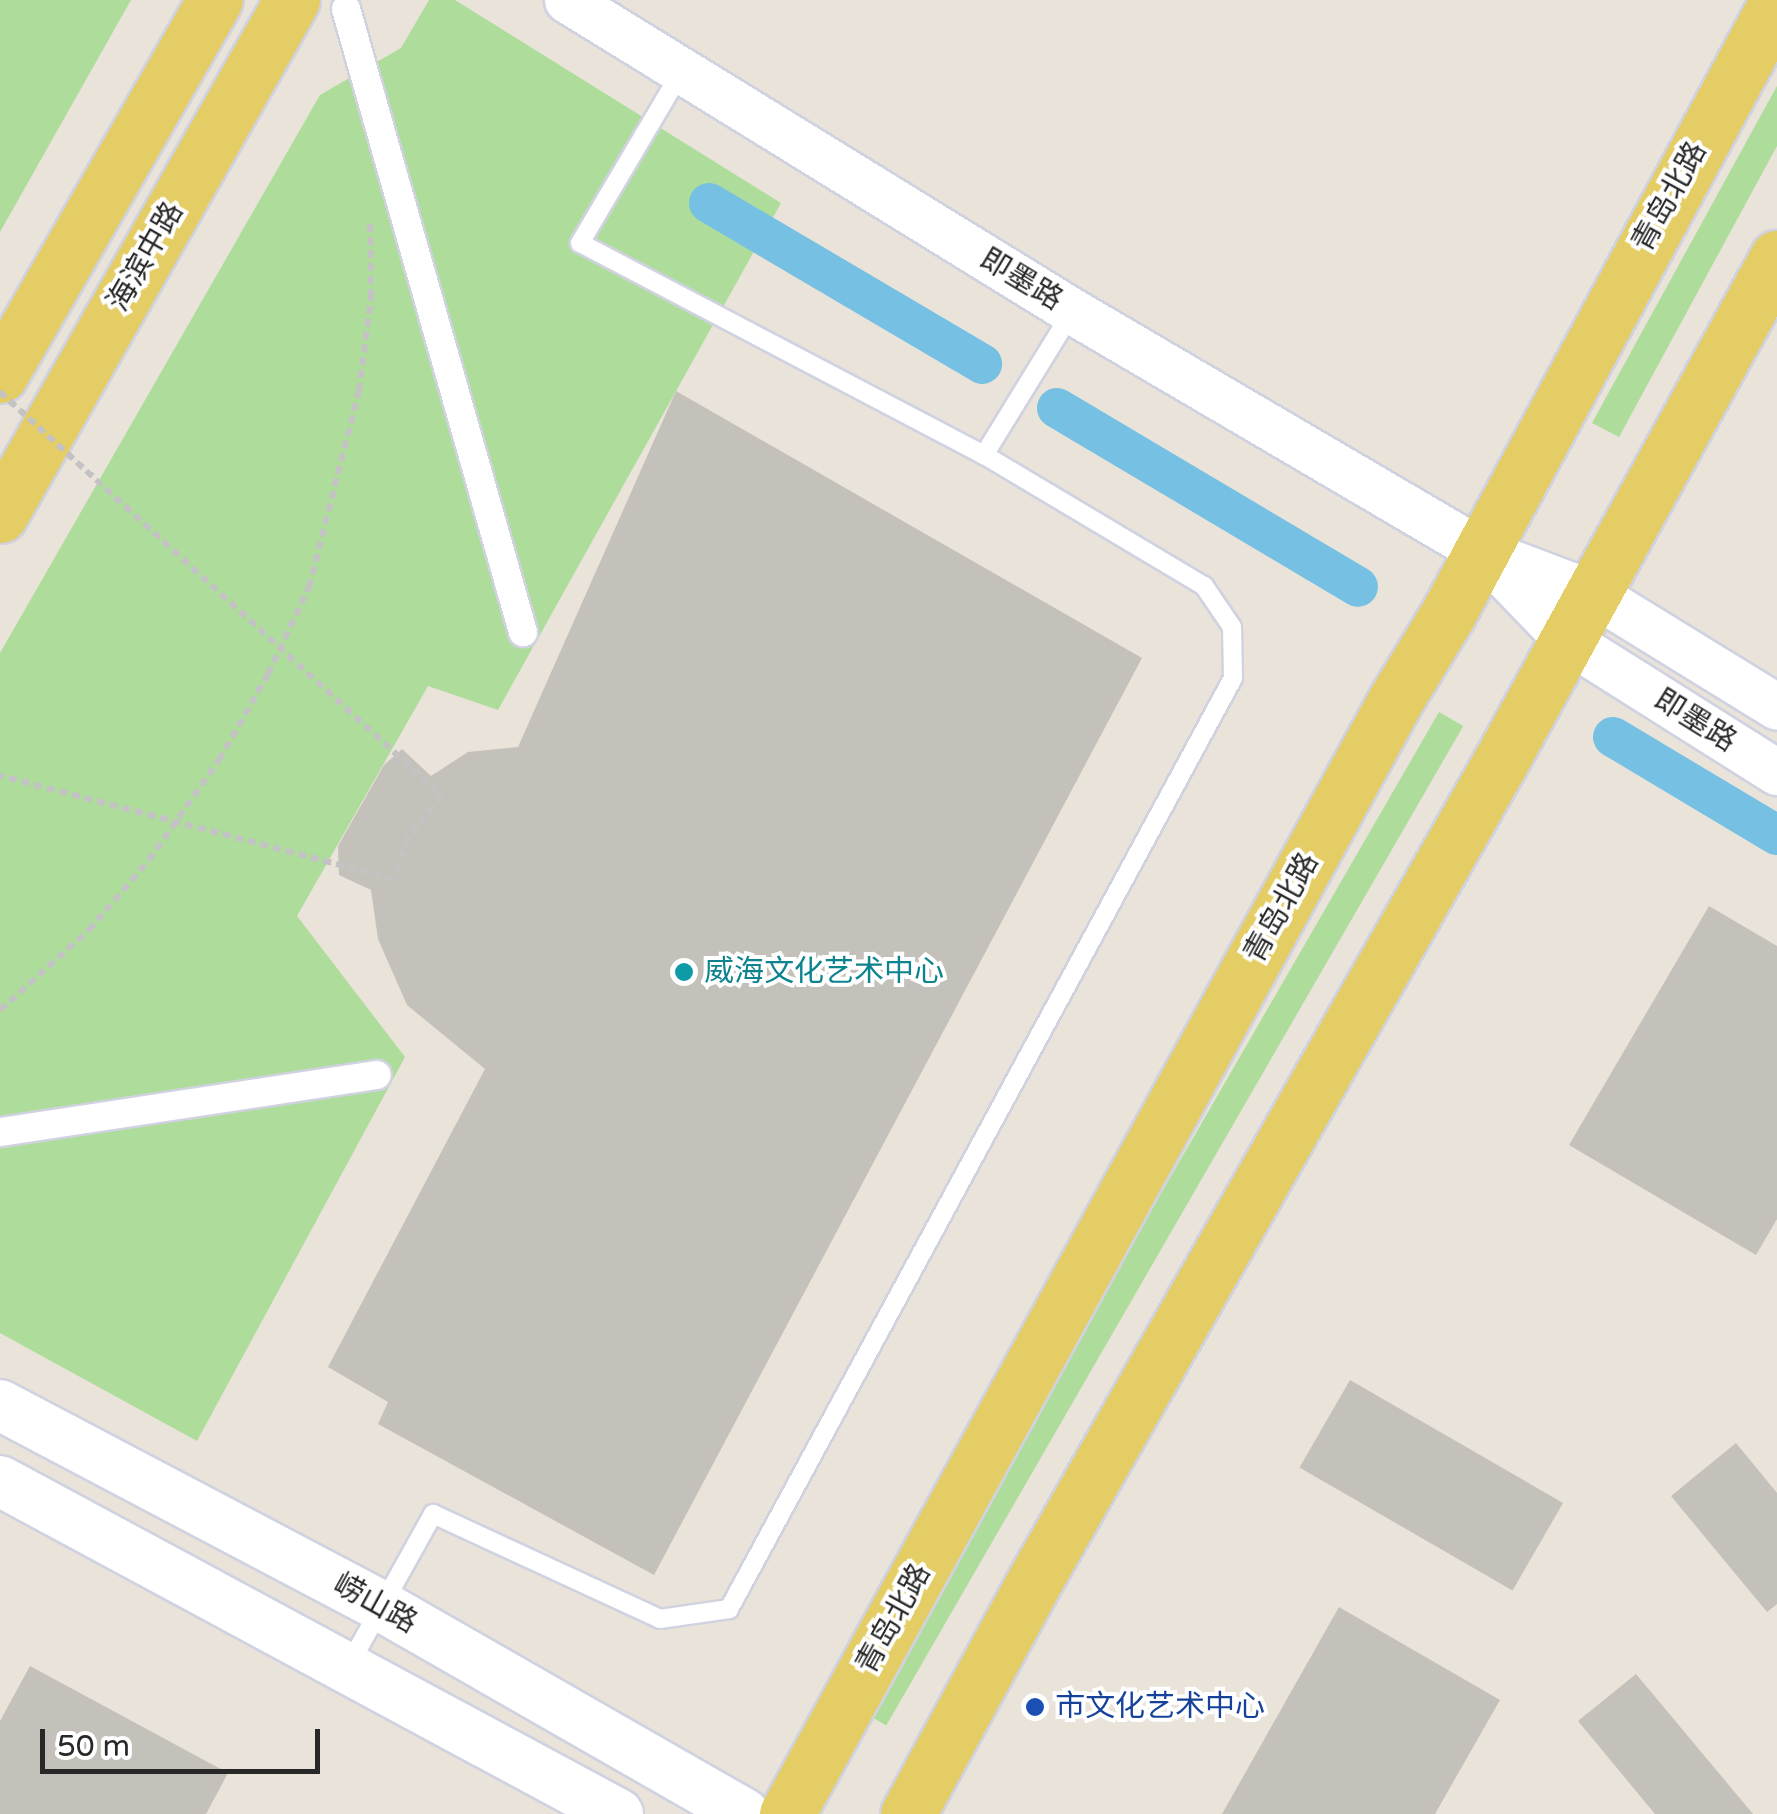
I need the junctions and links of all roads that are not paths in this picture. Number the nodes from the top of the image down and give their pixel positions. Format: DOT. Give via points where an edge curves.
graph roads {
  1 [pos="215,0"];
  2 [pos="292,0"];
  3 [pos="567,0"];
  4 [pos="1777,2"];
  5 [pos="346,9"];
  6 [pos="681,72"];
  7 [pos="1777,258"];
  8 [pos="1072,311"];
  9 [pos="0,374"];
  10 [pos="984,455"];
  11 [pos="0,514"];
  12 [pos="1480,551"];
  13 [pos="1592,593"];
  14 [pos="524,632"];
  15 [pos="1567,640"];
  16 [pos="1777,707"];
  17 [pos="1777,772"];
  18 [pos="377,1075"];
  19 [pos="0,1132"];
  20 [pos="0,1405"];
  21 [pos="0,1481"];
  22 [pos="1030,1589"];
  23 [pos="383,1607"];
  24 [pos="346,1670"];
  25 [pos="618,1814"];
  26 [pos="744,1814"];
  27 [pos="787,1814"];
  28 [pos="908,1814"];
  29 [pos="935,1814"];
  1 -- 9 [label="main road"];
  2 -- 11 [label="main road, 海滨中路"];
  3 -- 6 [label="street, 即墨路"];
  4 -- 12 [label="main road, 青岛北路"];
  5 -- 14 [label="street"];
  6 -- 8 [label="street, 即墨路"];
  6 -- 10 [label="lane" via="580,243"];
  7 -- 13 [label="main road"];
  8 -- 10 [label="lane"];
  8 -- 12 [label="street, 即墨路"];
  10 -- 23 [label="lane" via="1204,586 1232,627 1233,678 729,1609 660,1619 433,1514"];
  12 -- 13 [label="street, 即墨路"];
  12 -- 15 [label="street, 即墨路"];
  12 -- 27 [label="main road, 青岛北路"];
  13 -- 15 [label="main road"];
  13 -- 16 [label="street, 即墨路"];
  15 -- 17 [label="street, 即墨路"];
  15 -- 22 [label="main road"];
  18 -- 19 [label="street"];
  20 -- 23 [label="main road, 崂山路"];
  21 -- 24 [label="main road"];
  22 -- 28 [label="main road"];
  22 -- 29 [label="main road"];
  23 -- 24 [label="lane"];
  23 -- 26 [label="main road, 崂山路"];
  24 -- 25 [label="main road"];
}
